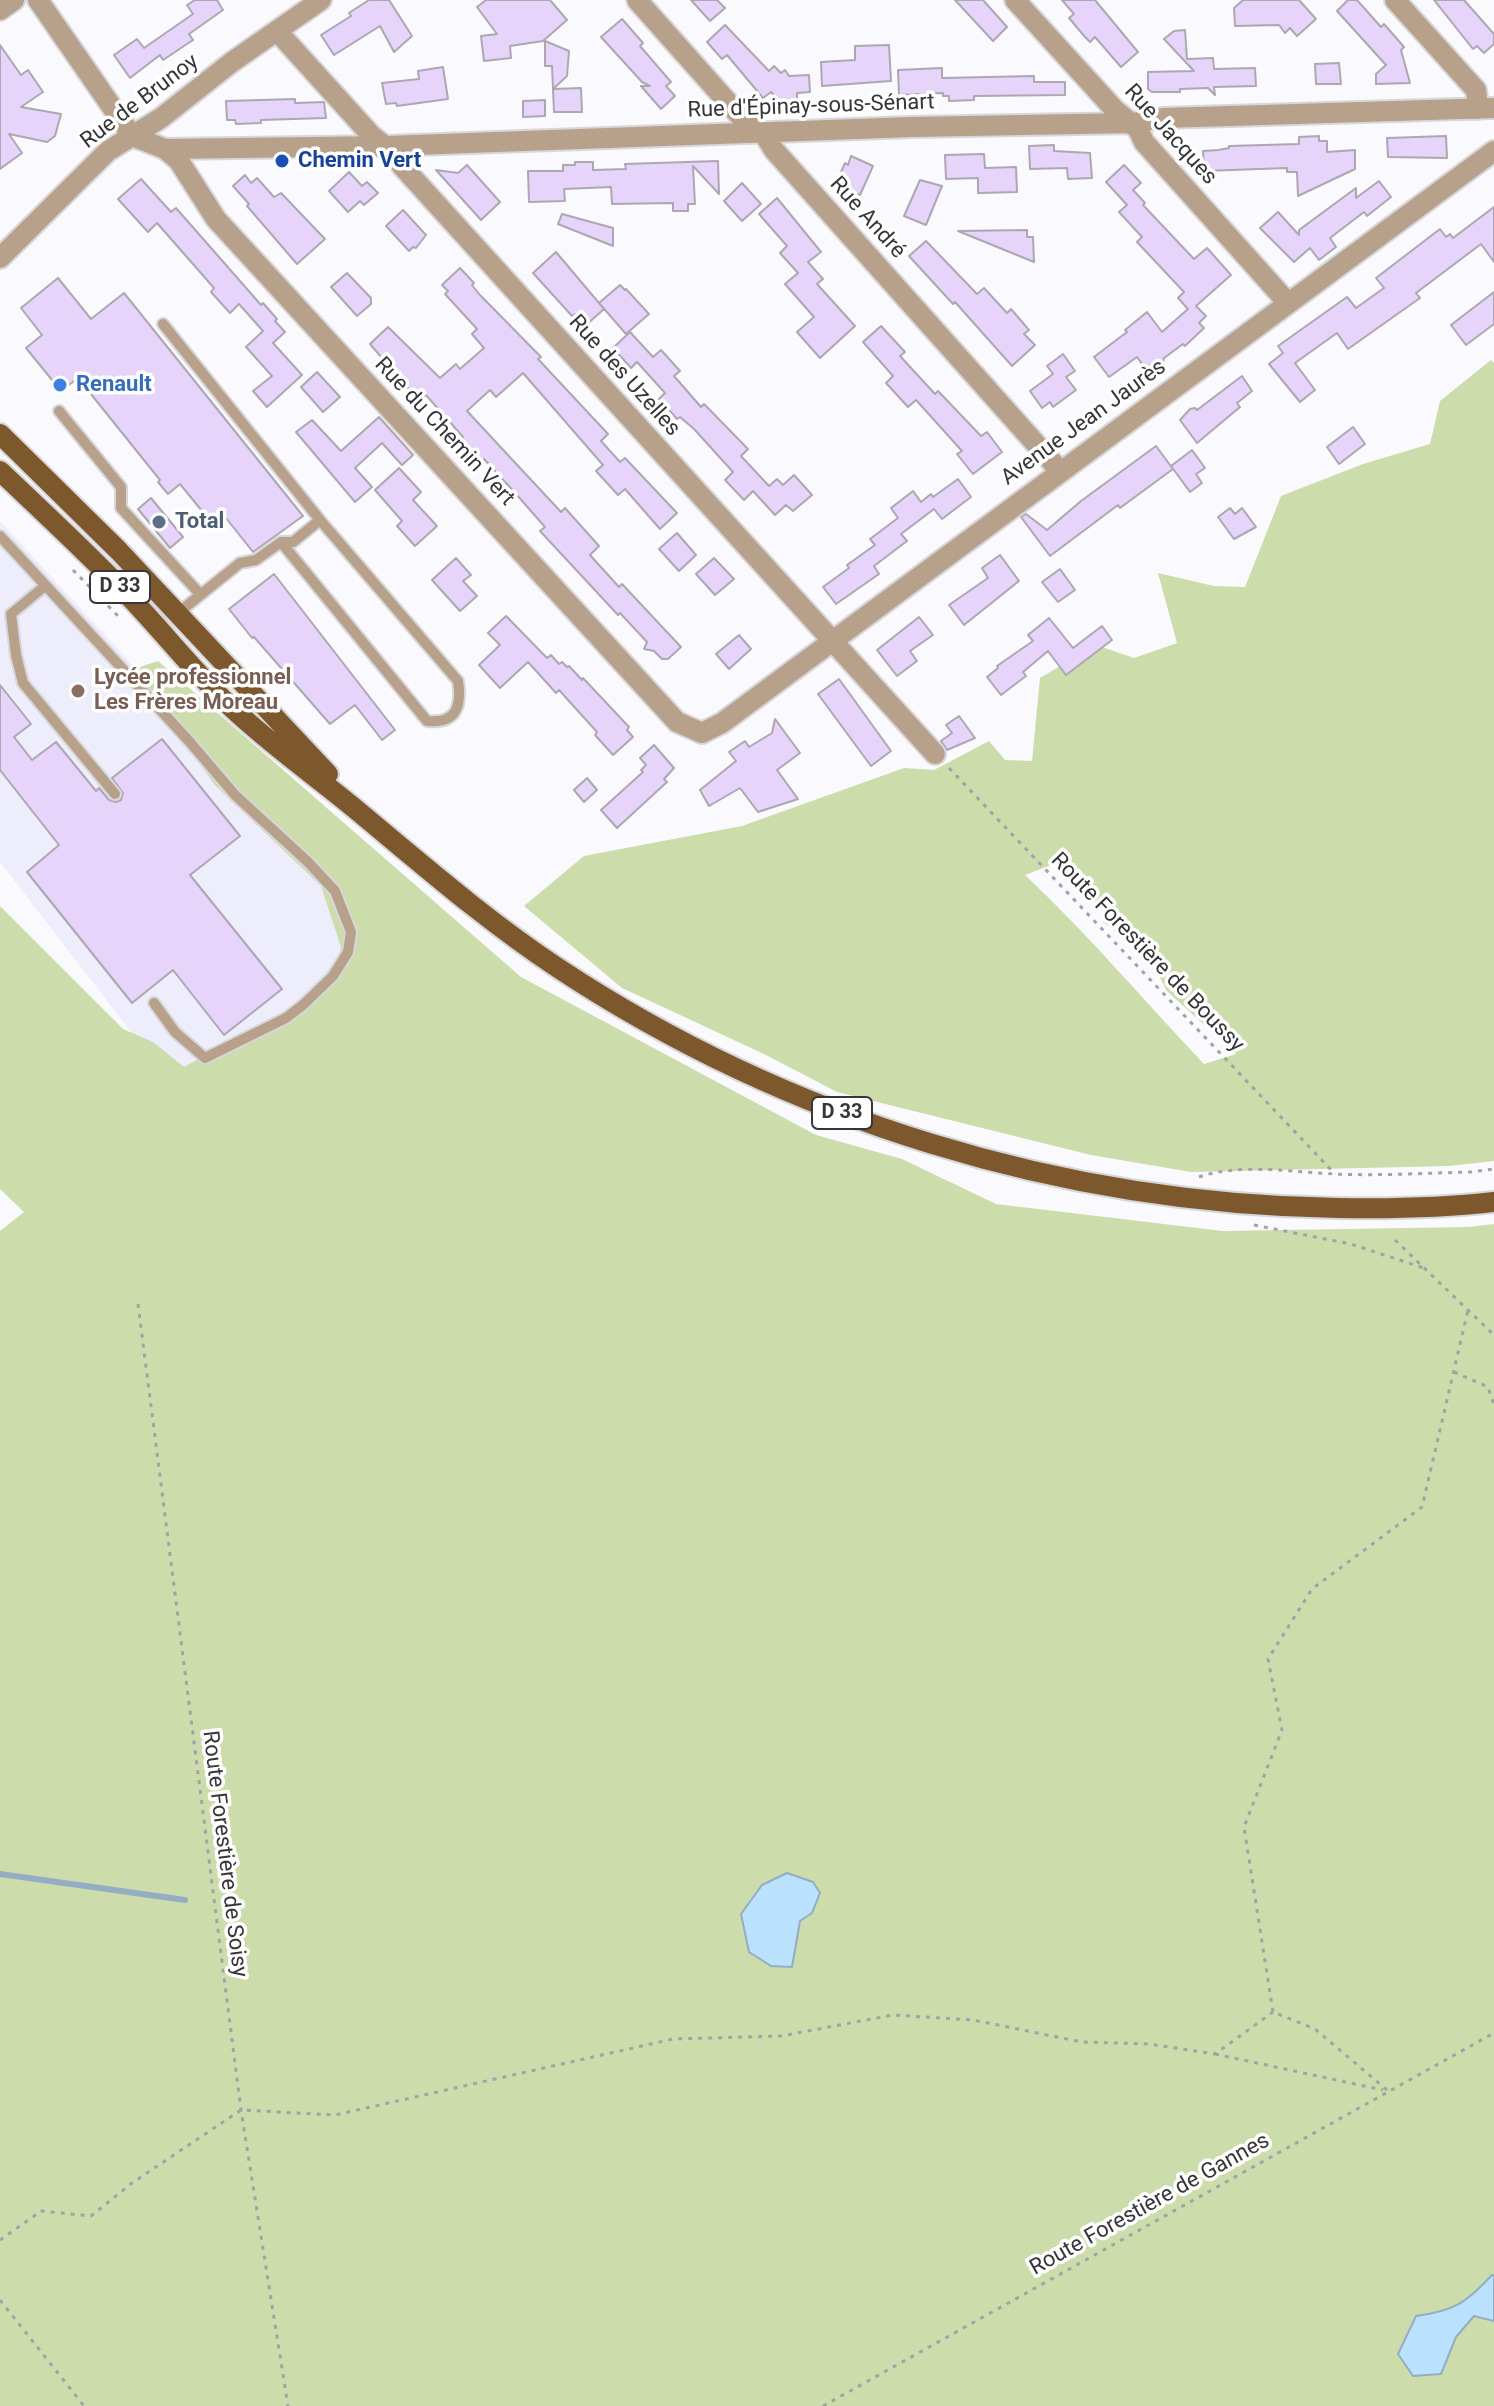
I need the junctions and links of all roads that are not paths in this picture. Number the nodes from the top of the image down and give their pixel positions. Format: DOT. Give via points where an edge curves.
graph roads {
  1 [pos="14,0"];
  2 [pos="38,0"];
  3 [pos="321,0"];
  4 [pos="637,0"];
  5 [pos="1015,0"];
  6 [pos="1395,0"];
  7 [pos="298,6"];
  8 [pos="0,10"];
  9 [pos="277,31"];
  10 [pos="1486,109"];
  11 [pos="1132,123"];
  12 [pos="764,134"];
  13 [pos="132,136"];
  14 [pos="386,146"];
  15 [pos="165,149"];
  16 [pos="1494,151"];
  17 [pos="0,258"];
  18 [pos="1288,303"];
  19 [pos="163,324"];
  20 [pos="59,411"];
  21 [pos="0,434"];
  22 [pos="0,471"];
  23 [pos="1060,471"];
  24 [pos="320,520"];
  25 [pos="0,536"];
  26 [pos="281,542"];
  27 [pos="45,586"];
  28 [pos="200,594"];
  29 [pos="178,613"];
  30 [pos="831,641"];
  31 [pos="702,733"];
  32 [pos="935,754"];
  33 [pos="115,794"];
  34 [pos="371,822"];
  35 [pos="154,1003"];
  36 [pos="1494,1202"];
  1 -- 8 [label="street"];
  2 -- 13 [label="street"];
  3 -- 7 [label="street, Rue de Brunoy"];
  4 -- 12 [label="street, Rue André" via="740,116"];
  5 -- 11 [label="street, Rue Jacques"];
  6 -- 10 [label="street" via="1476,90"];
  7 -- 9 [label="street, Rue de Brunoy"];
  9 -- 13 [label="street, Rue de Brunoy"];
  9 -- 14 [label="street, Rue des Uzelles"];
  10 -- 11 [label="street, Rue d'Épinay-sous-Sénart"];
  11 -- 12 [label="street, Rue d'Épinay-sous-Sénart"];
  11 -- 18 [label="street, Rue Jacques"];
  12 -- 14 [label="street, Rue d'Épinay-sous-Sénart"];
  12 -- 23 [label="street, Rue André"];
  13 -- 15 [label="street, Rue d'Épinay-sous-Sénart"];
  13 -- 17 [label="street, Rue de Brunoy" via="108,151"];
  14 -- 15 [label="street, Rue d'Épinay-sous-Sénart"];
  14 -- 30 [label="street, Rue des Uzelles"];
  15 -- 31 [label="street, Rue du Chemin Vert" via="179,161 216,219 677,722"];
  16 -- 18 [label="street, Avenue Jean Jaurès"];
  18 -- 23 [label="street, Avenue Jean Jaurès"];
  19 -- 24 [label="lane"];
  20 -- 28 [label="lane" via="121,487 121,508"];
  21 -- 29 [label="main road, D 33"];
  22 -- 34 [label="main road, D 33" via="121,587 234,710"];
  23 -- 30 [label="street, Avenue Jean Jaurès"];
  24 -- 26 [label="lane" via="293,542"];
  24 -- 26 [label="lane" via="458,681 461,699 453,715 441,722 427,721"];
  25 -- 27 [label="lane"];
  26 -- 28 [label="lane" via="256,560 240,563"];
  27 -- 33 [label="lane" via="11,614 23,683"];
  27 -- 35 [label="lane" via="235,795 335,891 351,932 348,952 333,976 303,1005 205,1058 175,1032"];
  28 -- 29 [label="lane"];
  29 -- 34 [label="main road, D 33"];
  30 -- 31 [label="street, Avenue Jean Jaurès"];
  30 -- 32 [label="street, Rue des Uzelles"];
  34 -- 36 [label="main road, D 33" via="472,907 643,1020 796,1095 885,1128 1004,1165 1190,1199 1380,1209"];
}
